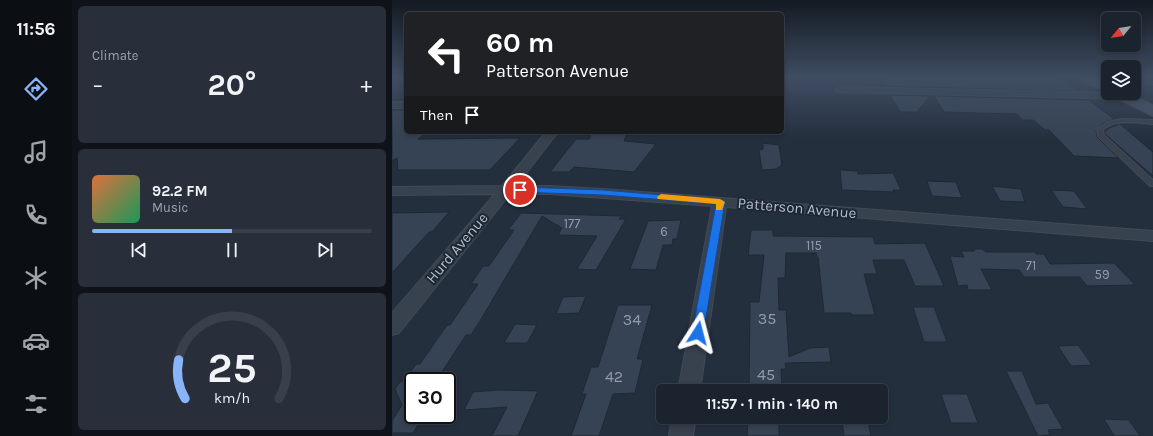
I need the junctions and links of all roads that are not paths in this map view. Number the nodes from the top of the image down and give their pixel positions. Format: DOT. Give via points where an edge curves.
graph roads {
  1 [pos="1137,100"];
  2 [pos="392,105"];
  3 [pos="404,105"];
  4 [pos="1153,111"];
  5 [pos="1153,122"];
  6 [pos="550,134"];
  7 [pos="1153,184"];
  8 [pos="506,190"];
  9 [pos="392,191"];
  10 [pos="720,202"];
  11 [pos="1153,236"];
  12 [pos="392,326"];
  13 [pos="690,384"];
  14 [pos="683,424"];
  15 [pos="681,436"];
  1 -- 4 [label="street"];
  2 -- 3 [label="street"];
  5 -- 7 [label="lane" via="1112,122 1104,124 1100,130 1101,136"];
  6 -- 8 [label="street, Hurd Avenue"];
  8 -- 9 [label="street, Patterson Avenue"];
  8 -- 10 [label="street, Patterson Avenue" via="550,190"];
  8 -- 12 [label="street, Hurd Avenue"];
  10 -- 11 [label="street, Patterson Avenue"];
  10 -- 13 [label="street"];
  14 -- 15 [label="street"];
}
